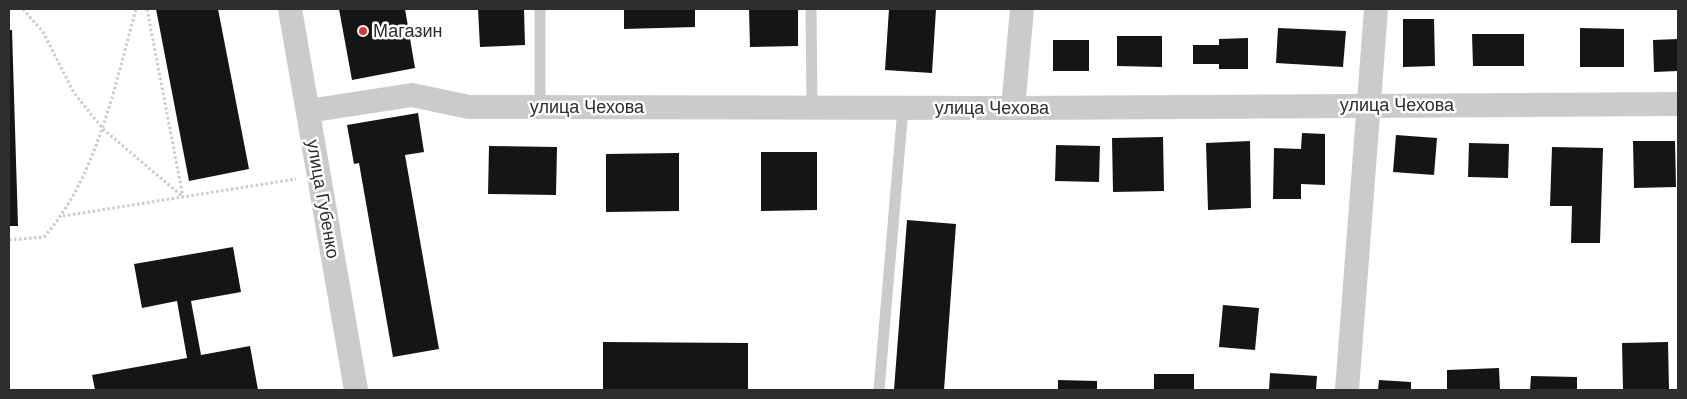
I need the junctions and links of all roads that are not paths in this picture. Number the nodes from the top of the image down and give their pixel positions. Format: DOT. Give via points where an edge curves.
graph roads {
  1 [pos="290,9"];
  2 [pos="540,9"];
  3 [pos="811,9"];
  4 [pos="1022,9"];
  5 [pos="1376,9"];
  6 [pos="1678,104"];
  7 [pos="1369,105"];
  8 [pos="540,107"];
  9 [pos="812,107"];
  10 [pos="903,108"];
  11 [pos="1013,108"];
  12 [pos="308,111"];
  13 [pos="356,390"];
  14 [pos="879,390"];
  15 [pos="1347,390"];
  1 -- 12 [label="street, улица Губенко"];
  2 -- 8 [label="lane"];
  3 -- 9 [label="lane"];
  4 -- 11 [label="street"];
  5 -- 7 [label="street"];
  6 -- 7 [label="street, улица Чехова"];
  7 -- 11 [label="street, улица Чехова"];
  7 -- 15 [label="street"];
  8 -- 9 [label="street, улица Чехова"];
  8 -- 12 [label="street, улица Чехова" via="469,107 412,95"];
  9 -- 10 [label="street, улица Чехова"];
  10 -- 11 [label="street, улица Чехова"];
  10 -- 14 [label="lane"];
  12 -- 13 [label="street, улица Губенко"];
}
